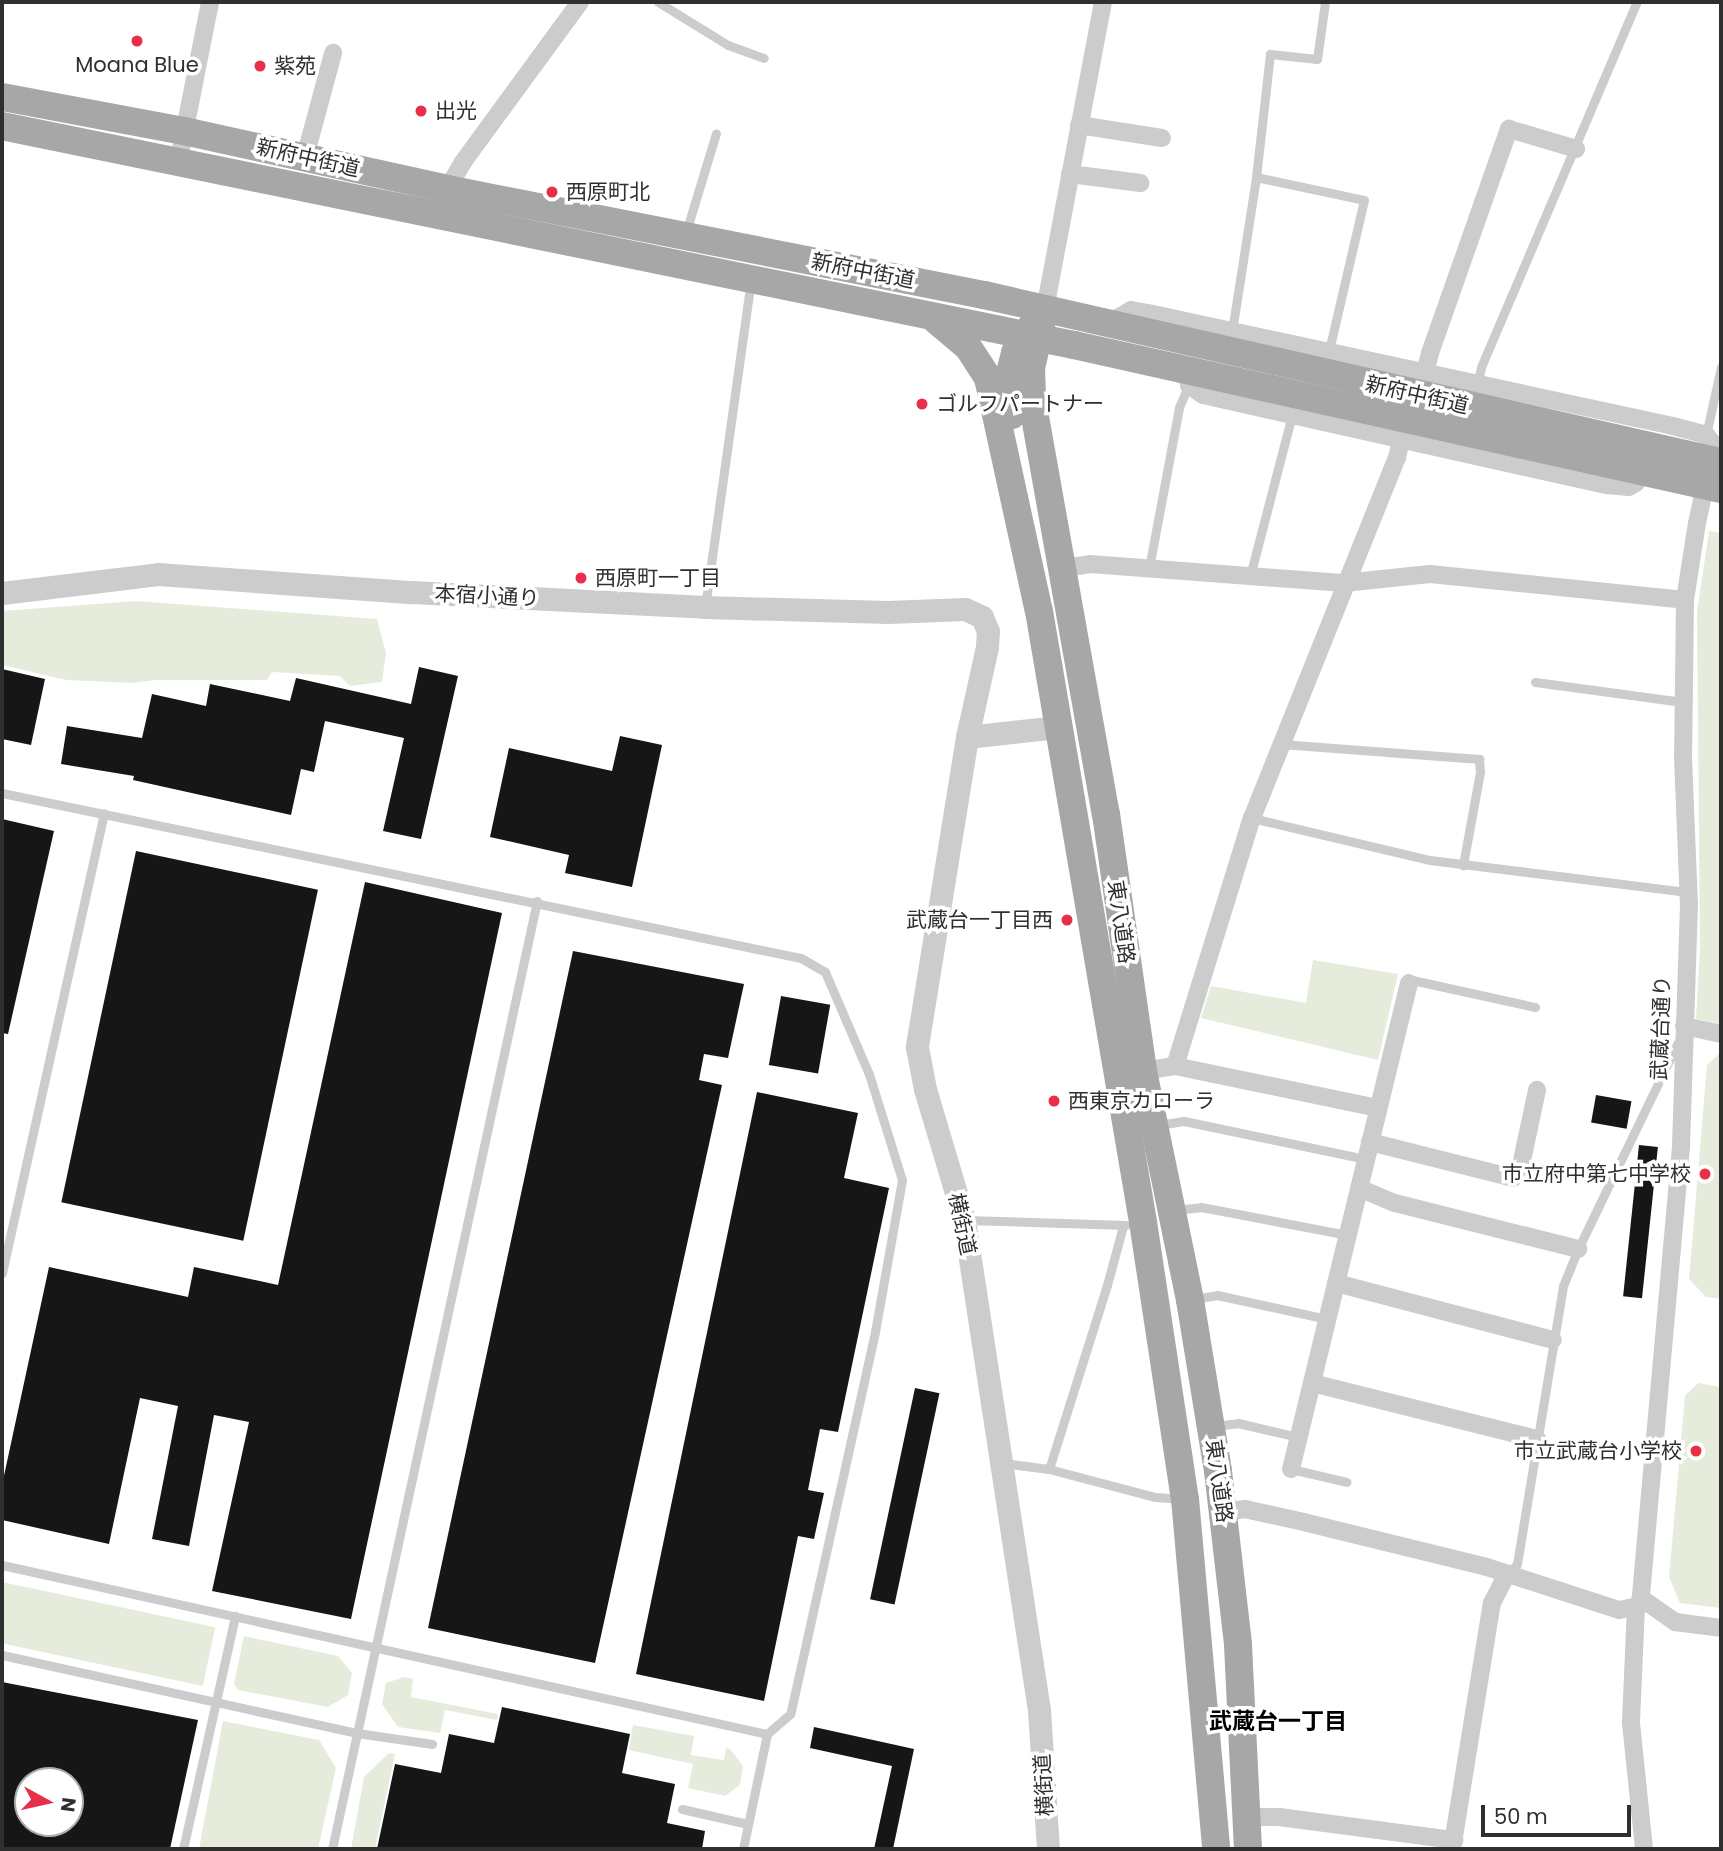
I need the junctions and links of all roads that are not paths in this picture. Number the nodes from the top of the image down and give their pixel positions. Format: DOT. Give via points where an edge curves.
graph roads {
  1 [pos="209,2"];
  2 [pos="580,2"];
  3 [pos="658,2"];
  4 [pos="1325,2"];
  5 [pos="1637,2"];
  6 [pos="1102,3"];
  7 [pos="333,53"];
  8 [pos="764,58"];
  9 [pos="2,99"];
  10 [pos="1079,125"];
  11 [pos="2,126"];
  12 [pos="184,131"];
  13 [pos="716,134"];
  14 [pos="1162,138"];
  15 [pos="81,144"];
  16 [pos="265,149"];
  17 [pos="1576,149"];
  18 [pos="305,157"];
  19 [pos="178,164"];
  20 [pos="1070,174"];
  21 [pos="1256,177"];
  22 [pos="1140,183"];
  23 [pos="447,189"];
  24 [pos="364,200"];
  25 [pos="685,235"];
  26 [pos="751,280"];
  27 [pos="1045,309"];
  28 [pos="928,316"];
  29 [pos="1114,326"];
  30 [pos="1232,331"];
  31 [pos="1031,337"];
  32 [pos="1329,351"];
  33 [pos="1721,367"];
  34 [pos="1425,373"];
  35 [pos="1188,378"];
  36 [pos="1476,385"];
  37 [pos="1292,415"];
  38 [pos="1401,439"];
  39 [pos="1713,466"];
  40 [pos="1642,472"];
  41 [pos="1063,568"];
  42 [pos="1149,568"];
  43 [pos="1251,576"];
  44 [pos="1344,583"];
  45 [pos="2,593"];
  46 [pos="1685,600"];
  47 [pos="705,607"];
  48 [pos="975,610"];
  49 [pos="1039,611"];
  50 [pos="1535,682"];
  51 [pos="1683,702"];
  52 [pos="1057,727"];
  53 [pos="968,737"];
  54 [pos="1280,744"];
  55 [pos="2,793"];
  56 [pos="104,813"];
  57 [pos="1252,818"];
  58 [pos="1463,865"];
  59 [pos="1688,892"];
  60 [pos="537,901"];
  61 [pos="1409,983"];
  62 [pos="1535,1007"];
  63 [pos="1683,1029"];
  64 [pos="1721,1034"];
  65 [pos="1175,1066"];
  66 [pos="1143,1071"];
  67 [pos="1537,1090"];
  68 [pos="1378,1108"];
  69 [pos="1154,1126"];
  70 [pos="1370,1142"];
  71 [pos="1366,1160"];
  72 [pos="1359,1188"];
  73 [pos="1172,1210"];
  74 [pos="964,1220"];
  75 [pos="1133,1224"];
  76 [pos="1348,1235"];
  77 [pos="1578,1249"];
  78 [pos="2,1273"];
  79 [pos="1336,1283"];
  80 [pos="1186,1301"];
  81 [pos="1327,1319"];
  82 [pos="1553,1340"];
  83 [pos="1312,1383"];
  84 [pos="1211,1426"];
  85 [pos="1298,1437"];
  86 [pos="1536,1439"];
  87 [pos="1177,1447"];
  88 [pos="1001,1463"];
  89 [pos="1049,1469"];
  90 [pos="1291,1469"];
  91 [pos="1346,1482"];
  92 [pos="1185,1499"];
  93 [pos="1224,1512"];
  94 [pos="2,1565"];
  95 [pos="1230,1565"];
  96 [pos="1506,1575"];
  97 [pos="1638,1602"];
  98 [pos="234,1616"];
  99 [pos="1721,1628"];
  100 [pos="376,1648"];
  101 [pos="2,1655"];
  102 [pos="215,1701"];
  103 [pos="357,1733"];
  104 [pos="767,1734"];
  105 [pos="432,1744"];
  106 [pos="1209,1752"];
  107 [pos="682,1809"];
  108 [pos="1247,1817"];
  109 [pos="748,1824"];
  110 [pos="1453,1845"];
  111 [pos="184,1849"];
  112 [pos="332,1849"];
  113 [pos="743,1849"];
  114 [pos="1048,1849"];
  115 [pos="1216,1849"];
  116 [pos="1248,1849"];
  117 [pos="1644,1849"];
  1 -- 12 [label="street"];
  2 -- 23 [label="street"];
  3 -- 8 [label="lane" via="728,46"];
  4 -- 21 [label="lane" via="1317,59 1270,54"];
  5 -- 17 [label="lane"];
  6 -- 10 [label="street"];
  7 -- 18 [label="street"];
  9 -- 12 [label="main road, 新府中街道"];
  9 -- 15 [label="main road" via="39,117 100,128 107,135 103,143"];
  10 -- 14 [label="street"];
  10 -- 20 [label="street"];
  11 -- 15 [label="main road, 新府中街道"];
  12 -- 16 [label="main road, 新府中街道"];
  12 -- 19 [label="street"];
  13 -- 25 [label="lane"];
  15 -- 19 [label="main road, 新府中街道"];
  16 -- 18 [label="main road, 新府中街道"];
  16 -- 24 [label="main road" via="245,151 240,160 292,173"];
  17 -- 34 [label="street" via="1509,129"];
  17 -- 36 [label="lane"];
  18 -- 23 [label="main road, 新府中街道"];
  19 -- 24 [label="main road, 新府中街道"];
  20 -- 22 [label="street"];
  20 -- 27 [label="street"];
  21 -- 30 [label="lane"];
  21 -- 32 [label="lane" via="1364,200"];
  23 -- 25 [label="main road, 新府中街道"];
  24 -- 26 [label="main road, 新府中街道"];
  25 -- 27 [label="main road, 新府中街道"];
  26 -- 28 [label="main road, 新府中街道"];
  26 -- 47 [label="lane"];
  27 -- 29 [label="main road, 新府中街道"];
  27 -- 31 [label="main road, 東八道路"];
  28 -- 31 [label="main road, 新府中街道"];
  28 -- 49 [label="main road, 東八道路" via="961,339 988,377"];
  29 -- 30 [label="street" via="1131,310"];
  29 -- 39 [label="main road, 新府中街道"];
  30 -- 32 [label="street"];
  31 -- 35 [label="main road, 新府中街道"];
  31 -- 41 [label="main road, 東八道路" via="1031,387"];
  31 -- 49 [label="main road, 東八道路" via="1012,362 1009,395 1040,569"];
  32 -- 34 [label="street"];
  33 -- 39 [label="lane"];
  34 -- 36 [label="street"];
  35 -- 37 [label="street" via="1203,395"];
  35 -- 40 [label="main road, 新府中街道"];
  35 -- 42 [label="lane"];
  36 -- 39 [label="street"];
  37 -- 38 [label="street"];
  37 -- 43 [label="lane"];
  38 -- 40 [label="street" via="1622,487 1636,482"];
  38 -- 44 [label="street"];
  39 -- 40 [label="main road, 新府中街道"];
  39 -- 46 [label="street, 武蔵台通り"];
  41 -- 42 [label="street" via="1090,564"];
  41 -- 66 [label="main road, 東八道路" via="1106,814"];
  42 -- 43 [label="street"];
  43 -- 44 [label="street"];
  44 -- 46 [label="street" via="1430,574"];
  44 -- 54 [label="street"];
  45 -- 47 [label="street, 本宿小通り" via="158,574"];
  46 -- 51 [label="street, 武蔵台通り"];
  47 -- 48 [label="street, 本宿小通り"];
  48 -- 53 [label="street, 横街道" via="988,631 988,648"];
  49 -- 52 [label="main road, 東八道路"];
  50 -- 51 [label="lane"];
  51 -- 59 [label="street, 武蔵台通り"];
  52 -- 53 [label="street"];
  52 -- 75 [label="main road, 東八道路"];
  53 -- 74 [label="street, 横街道" via="917,1047"];
  54 -- 57 [label="street"];
  54 -- 58 [label="lane" via="1479,759"];
  55 -- 56 [label="lane"];
  56 -- 60 [label="lane"];
  56 -- 78 [label="lane"];
  57 -- 58 [label="lane"];
  57 -- 65 [label="street"];
  58 -- 59 [label="lane"];
  59 -- 63 [label="street, 武蔵台通り"];
  60 -- 100 [label="lane"];
  60 -- 104 [label="lane" via="801,958 825,972 869,1074 902,1180 875,1332 790,1714"];
  61 -- 62 [label="lane" via="1412,980"];
  61 -- 68 [label="street"];
  63 -- 64 [label="street"];
  63 -- 77 [label="lane"];
  63 -- 97 [label="street, 武蔵台通り" via="1681,1147"];
  65 -- 66 [label="street"];
  65 -- 68 [label="street"];
  66 -- 69 [label="main road, 東八道路"];
  67 -- 70 [label="street" via="1520,1170 1513,1178"];
  68 -- 70 [label="street"];
  69 -- 71 [label="lane" via="1184,1121"];
  69 -- 73 [label="main road, 東八道路"];
  70 -- 71 [label="street"];
  71 -- 72 [label="street"];
  72 -- 76 [label="street"];
  72 -- 77 [label="street" via="1395,1202"];
  73 -- 76 [label="lane" via="1201,1207"];
  73 -- 80 [label="main road, 東八道路"];
  74 -- 75 [label="lane"];
  74 -- 88 [label="street, 横街道"];
  75 -- 87 [label="main road, 東八道路"];
  75 -- 89 [label="lane" via="1107,1285"];
  76 -- 79 [label="street"];
  77 -- 82 [label="lane" via="1563,1286"];
  79 -- 81 [label="street"];
  79 -- 82 [label="street"];
  80 -- 81 [label="lane" via="1217,1295"];
  80 -- 84 [label="main road, 東八道路"];
  80 -- 87 [label="main road" via="1188,1362 1201,1448 1197,1457 1188,1460"];
  81 -- 83 [label="street"];
  82 -- 86 [label="lane"];
  83 -- 85 [label="street"];
  83 -- 86 [label="street"];
  84 -- 85 [label="lane" via="1238,1423"];
  84 -- 93 [label="main road, 東八道路"];
  85 -- 90 [label="street"];
  86 -- 96 [label="lane" via="1517,1564"];
  87 -- 92 [label="main road, 東八道路"];
  88 -- 89 [label="lane"];
  88 -- 114 [label="street, 横街道" via="1039,1710"];
  89 -- 92 [label="lane" via="1155,1497"];
  90 -- 91 [label="lane"];
  92 -- 106 [label="main road, 東八道路"];
  93 -- 95 [label="main road, 東八道路"];
  93 -- 96 [label="street" via="1245,1509 1304,1522"];
  94 -- 98 [label="lane"];
  95 -- 106 [label="main road" via="1218,1552 1210,1554 1206,1565 1214,1651"];
  95 -- 108 [label="main road, 東八道路"];
  96 -- 97 [label="street" via="1619,1609"];
  96 -- 110 [label="street" via="1492,1603"];
  97 -- 99 [label="street" via="1675,1622"];
  97 -- 117 [label="street, 武蔵台通り" via="1631,1723"];
  98 -- 100 [label="lane"];
  98 -- 102 [label="lane"];
  100 -- 103 [label="lane"];
  100 -- 104 [label="lane"];
  101 -- 102 [label="lane"];
  102 -- 103 [label="lane"];
  102 -- 111 [label="lane"];
  103 -- 105 [label="lane"];
  103 -- 112 [label="lane"];
  104 -- 109 [label="lane"];
  106 -- 115 [label="main road, 東八道路"];
  107 -- 109 [label="lane"];
  108 -- 110 [label="street" via="1279,1817"];
  108 -- 116 [label="main road, 東八道路"];
  109 -- 113 [label="lane"];
}
